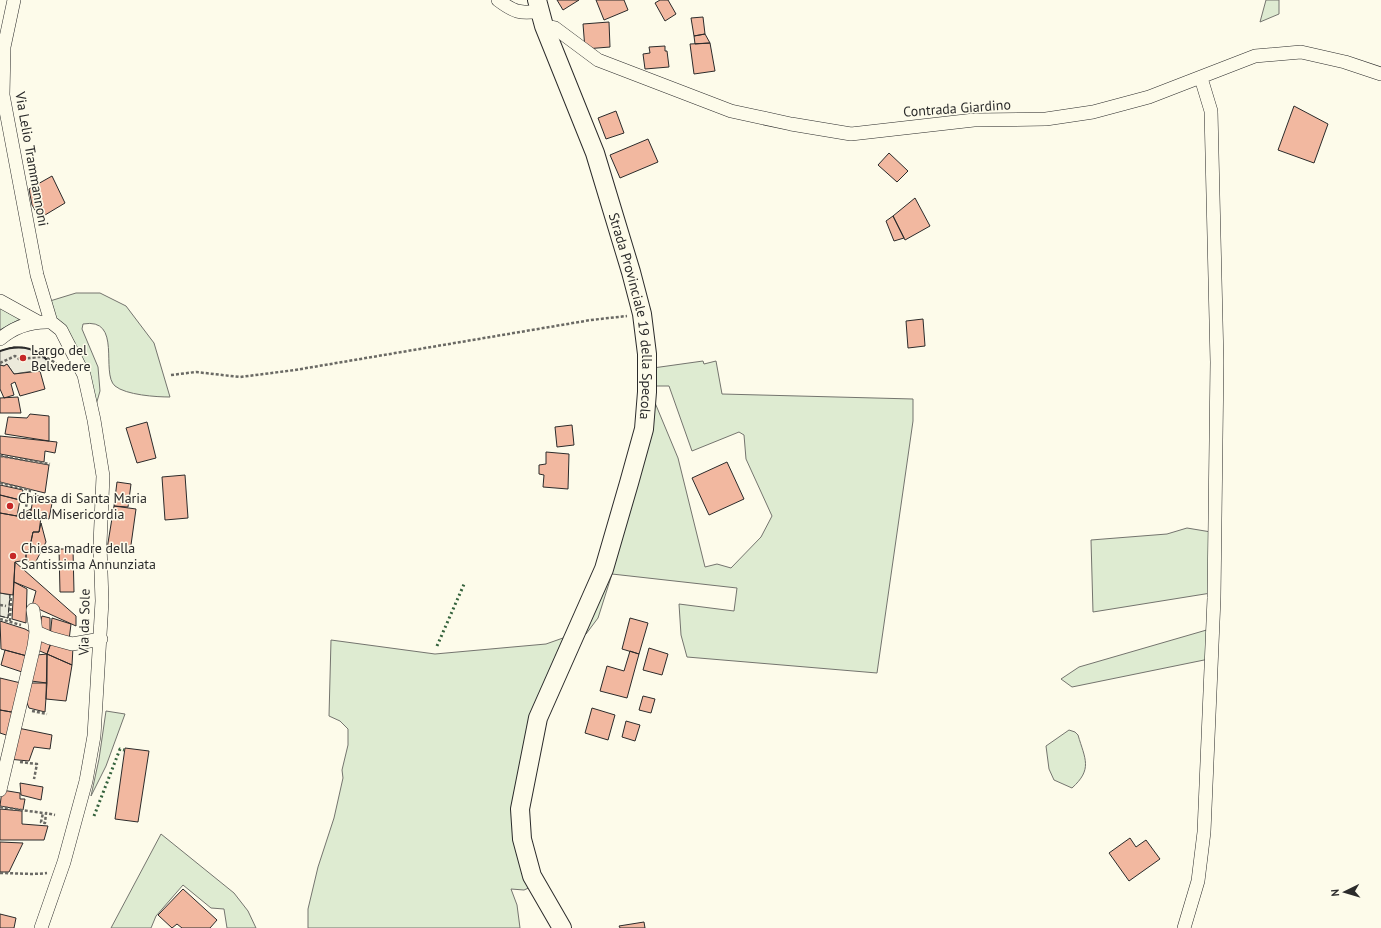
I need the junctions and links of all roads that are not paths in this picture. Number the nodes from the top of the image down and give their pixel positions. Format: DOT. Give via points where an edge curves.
graph roads {
  1 [pos="14,0"];
  2 [pos="498,0"];
  3 [pos="540,12"];
  4 [pos="1381,74"];
  5 [pos="1201,78"];
  6 [pos="0,301"];
  7 [pos="44,322"];
  8 [pos="0,339"];
  9 [pos="33,610"];
  10 [pos="36,632"];
  11 [pos="101,639"];
  12 [pos="0,790"];
  13 [pos="41,928"];
  14 [pos="562,928"];
  15 [pos="1184,928"];
  1 -- 7 [label="street, Via Lelio Trammannoni" via="4,47 3,95"];
  2 -- 3 [label="street" via="510,9 524,13"];
  3 -- 5 [label="street, Contrada Giardino" via="555,28 598,60 731,111 851,134 974,120 1046,119 1093,112 1149,97"];
  3 -- 14 [label="main road, Strada Provinciale 19 della Specola" via="595,153 642,314 647,354 644,429 604,569 538,718 520,809 522,839 532,876"];
  4 -- 5 [label="street, Contrada Giardino" via="1345,62 1301,52 1255,56"];
  5 -- 15 [label="street" via="1212,111 1217,362 1216,502 1204,832 1198,881"];
  6 -- 7 [label="street"];
  7 -- 8 [label="street" via="30,322"];
  7 -- 11 [label="street, Via da Sole" via="61,330 84,375 94,420 103,476 100,544"];
  9 -- 10 [label="street"];
  10 -- 11 [label="street" via="72,644"];
  10 -- 12 [label="street"];
  11 -- 13 [label="street, Via da Sole" via="94,736 86,781 61,871"];
}
